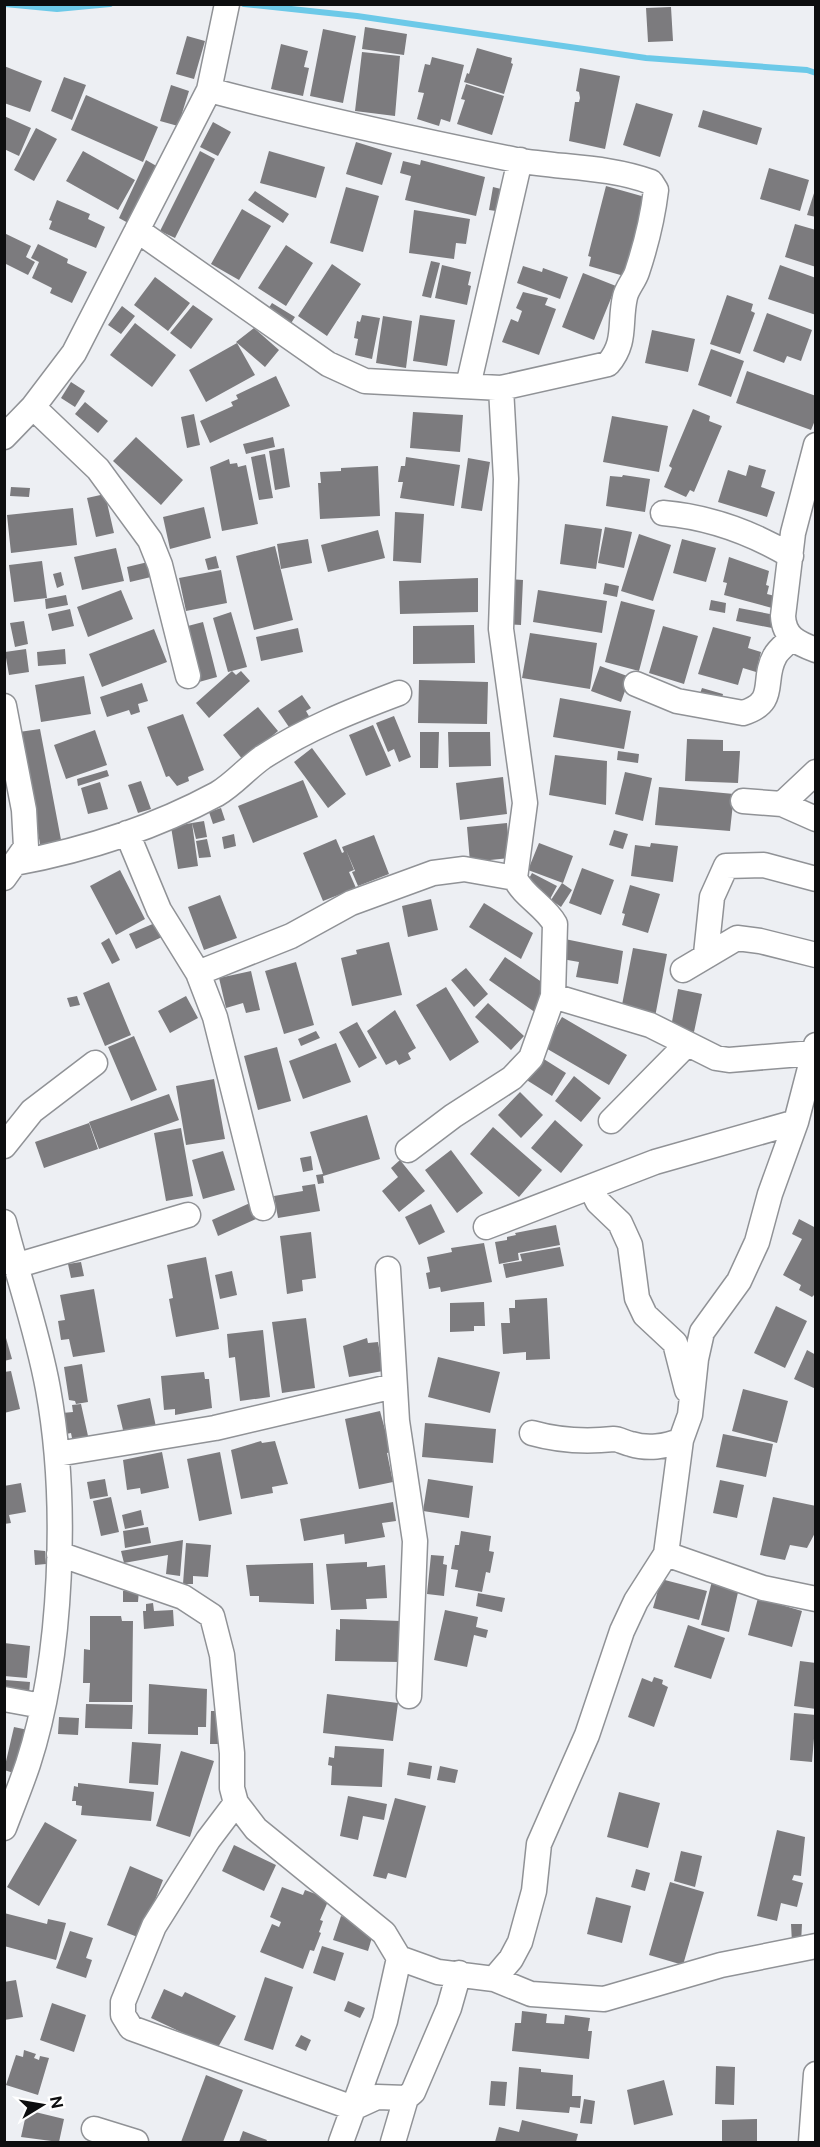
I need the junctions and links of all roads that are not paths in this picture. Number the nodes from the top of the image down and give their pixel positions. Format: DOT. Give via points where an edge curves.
graph roads {
  1 [pos="227,4"];
  2 [pos="209,90"];
  3 [pos="520,160"];
  4 [pos="136,230"];
  5 [pos="468,386"];
  6 [pos="501,388"];
  7 [pos="33,407"];
  8 [pos="6,433"];
  9 [pos="816,445"];
  10 [pos="663,513"];
  11 [pos="791,556"];
  12 [pos="791,639"];
  13 [pos="816,650"];
  14 [pos="188,676"];
  15 [pos="636,684"];
  16 [pos="399,693"];
  17 [pos="4,706"];
  18 [pos="816,772"];
  19 [pos="743,801"];
  20 [pos="782,804"];
  21 [pos="816,819"];
  22 [pos="127,833"];
  23 [pos="10,871"];
  24 [pos="515,878"];
  25 [pos="816,879"];
  26 [pos="706,954"];
  27 [pos="816,955"];
  28 [pos="682,970"];
  29 [pos="198,973"];
  30 [pos="553,996"];
  31 [pos="687,1044"];
  32 [pos="814,1049"];
  33 [pos="95,1063"];
  34 [pos="32,1112"];
  35 [pos="4,1118"];
  36 [pos="611,1121"];
  37 [pos="796,1122"];
  38 [pos="4,1146"];
  39 [pos="408,1150"];
  40 [pos="591,1188"];
  41 [pos="263,1208"];
  42 [pos="188,1215"];
  43 [pos="4,1222"];
  44 [pos="486,1227"];
  45 [pos="15,1266"];
  46 [pos="388,1269"];
  47 [pos="394,1386"];
  48 [pos="692,1398"];
  49 [pos="532,1433"];
  50 [pos="681,1440"];
  51 [pos="57,1454"];
  52 [pos="59,1554"];
  53 [pos="666,1554"];
  54 [pos="816,1599"];
  55 [pos="409,1696"];
  56 [pos="4,1699"];
  57 [pos="42,1706"];
  58 [pos="236,1803"];
  59 [pos="4,1828"];
  60 [pos="816,1946"];
  61 [pos="399,1958"];
  62 [pos="459,1973"];
  63 [pos="494,1979"];
  64 [pos="816,2074"];
  65 [pos="406,2098"];
  66 [pos="353,2108"];
  67 [pos="94,2129"];
  68 [pos="136,2142"];
  69 [pos="341,2142"];
  70 [pos="393,2142"];
  71 [pos="811,2142"];
  1 -- 2 [label="street"];
  2 -- 3 [label="street"];
  2 -- 4 [label="street"];
  3 -- 5 [label="street"];
  3 -- 6 [label="street" via="631,176 651,182 656,190 637,272 625,296 621,344 616,355 608,364"];
  4 -- 5 [label="street" via="328,364 365,381"];
  4 -- 7 [label="street" via="74,353"];
  5 -- 6 [label="street"];
  6 -- 24 [label="street" via="506,479 501,629 525,803"];
  7 -- 8 [label="street"];
  7 -- 14 [label="street" via="98,469 150,540"];
  9 -- 11 [label="street"];
  10 -- 11 [label="street" via="708,520 764,539"];
  11 -- 12 [label="street" via="783,616"];
  12 -- 13 [label="street"];
  12 -- 15 [label="street" via="775,656 765,700 752,711 744,713 677,701"];
  16 -- 22 [label="street" via="330,718 262,758 219,793"];
  17 -- 23 [label="street" via="24,810 26,847"];
  18 -- 20 [label="street"];
  19 -- 20 [label="street"];
  20 -- 21 [label="street"];
  22 -- 23 [label="street"];
  22 -- 29 [label="street" via="159,910"];
  24 -- 29 [label="street" via="464,869 433,873 351,903 291,936"];
  24 -- 30 [label="street" via="555,924"];
  25 -- 26 [label="street" via="764,865 726,866 712,897"];
  26 -- 27 [label="street" via="737,938"];
  26 -- 28 [label="street"];
  29 -- 41 [label="street" via="215,1017"];
  30 -- 31 [label="street" via="650,1025"];
  30 -- 39 [label="street" via="531,1058 512,1078"];
  31 -- 32 [label="street" via="729,1060"];
  31 -- 36 [label="street"];
  32 -- 37 [label="street"];
  33 -- 34 [label="street"];
  34 -- 35 [label="street"];
  34 -- 38 [label="street"];
  37 -- 40 [label="street" via="655,1162"];
  37 -- 48 [label="street" via="757,1242 738,1281 702,1332"];
  40 -- 44 [label="street"];
  40 -- 48 [label="street" via="598,1202 620,1224 630,1245 637,1298 645,1315 675,1343 686,1389"];
  42 -- 45 [label="street"];
  43 -- 45 [label="street"];
  45 -- 51 [label="street" via="47,1388"];
  46 -- 47 [label="street"];
  47 -- 51 [label="street" via="215,1428"];
  47 -- 55 [label="street" via="415,1541"];
  48 -- 50 [label="street"];
  49 -- 50 [label="street" via="564,1441 615,1439 652,1447"];
  50 -- 53 [label="street"];
  51 -- 52 [label="street"];
  52 -- 57 [label="street" via="50,1668"];
  52 -- 58 [label="street" via="183,1597 212,1616 222,1655"];
  53 -- 54 [label="street" via="763,1588"];
  53 -- 63 [label="street" via="622,1631 587,1735 539,1844 534,1892 520,1942"];
  56 -- 57 [label="street"];
  57 -- 59 [label="street" via="29,1762"];
  58 -- 61 [label="street" via="256,1829 384,1933"];
  58 -- 66 [label="street" via="154,1926 123,2002 123,2015 132,2028 158,2039"];
  60 -- 63 [label="street" via="721,1965 604,1999 531,1994"];
  61 -- 62 [label="street" via="438,1972"];
  61 -- 66 [label="street" via="385,2021"];
  62 -- 63 [label="street"];
  62 -- 65 [label="street" via="449,2008 413,2092"];
  64 -- 71 [label="street"];
  65 -- 66 [label="street" via="377,2097"];
  65 -- 70 [label="street"];
  66 -- 69 [label="street"];
  67 -- 68 [label="street"];
}
